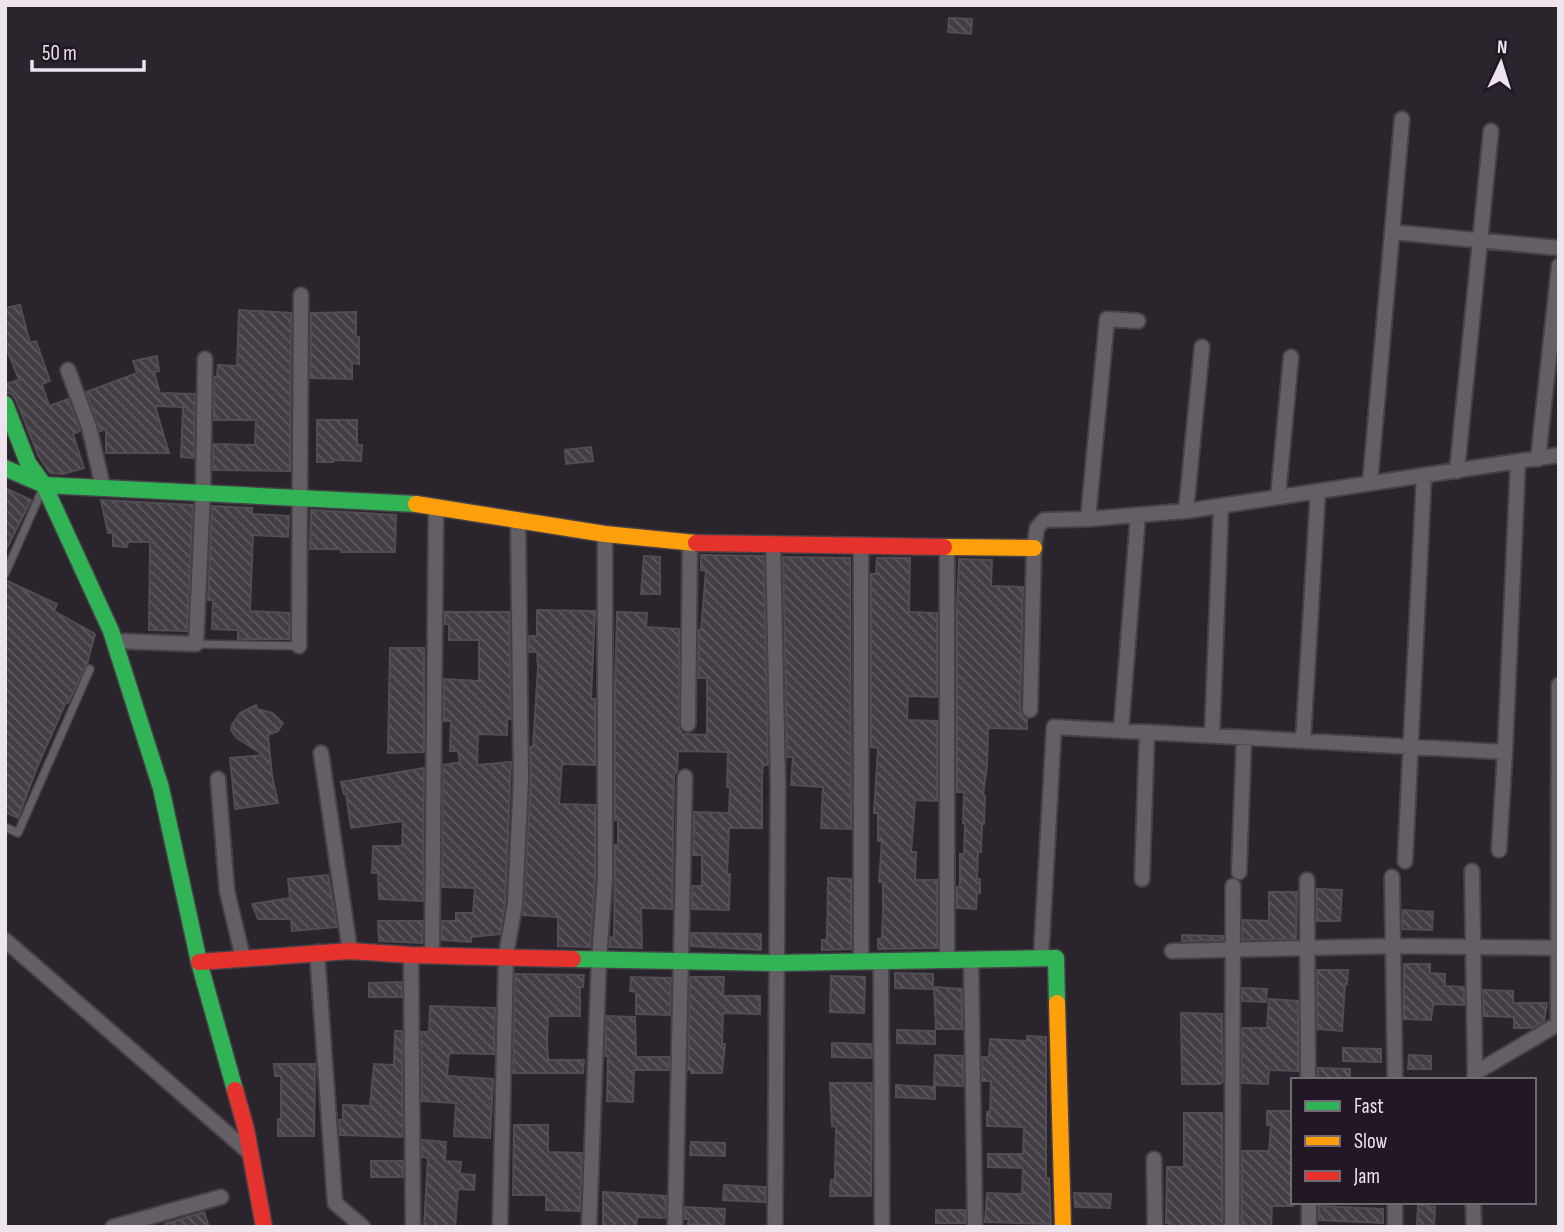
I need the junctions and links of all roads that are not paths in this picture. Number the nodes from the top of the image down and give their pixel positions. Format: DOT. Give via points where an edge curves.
graph roads {
  1 [pos="1402,119"];
  2 [pos="1491,131"];
  3 [pos="1392,232"];
  4 [pos="1480,240"];
  5 [pos="1559,248"];
  6 [pos="1559,266"];
  7 [pos="301,295"];
  8 [pos="1138,321"];
  9 [pos="1202,347"];
  10 [pos="1291,357"];
  11 [pos="205,359"];
  12 [pos="68,370"];
  13 [pos="5,404"];
  14 [pos="1559,455"];
  15 [pos="1538,458"];
  16 [pos="1518,462"];
  17 [pos="5,468"];
  18 [pos="1457,471"];
  19 [pos="1424,475"];
  20 [pos="1370,484"];
  21 [pos="44,485"];
  22 [pos="103,487"];
  23 [pos="1318,491"];
  24 [pos="203,492"];
  25 [pos="1278,497"];
  26 [pos="300,499"];
  27 [pos="1221,506"];
  28 [pos="436,508"];
  29 [pos="1186,510"];
  30 [pos="1138,515"];
  31 [pos="1088,519"];
  32 [pos="518,520"];
  33 [pos="605,534"];
  34 [pos="691,543"];
  35 [pos="773,544"];
  36 [pos="861,545"];
  37 [pos="947,547"];
  38 [pos="1034,548"];
  39 [pos="5,574"];
  40 [pos="114,641"];
  41 [pos="196,644"];
  42 [pos="299,646"];
  43 [pos="90,669"];
  44 [pos="1559,685"];
  45 [pos="1030,710"];
  46 [pos="688,724"];
  47 [pos="1121,731"];
  48 [pos="1147,733"];
  49 [pos="1212,736"];
  50 [pos="1244,738"];
  51 [pos="1303,741"];
  52 [pos="1410,747"];
  53 [pos="1504,752"];
  54 [pos="321,753"];
  55 [pos="685,777"];
  56 [pos="218,779"];
  57 [pos="5,827"];
  58 [pos="1499,850"];
  59 [pos="1405,861"];
  60 [pos="1472,871"];
  61 [pos="1392,877"];
  62 [pos="1143,879"];
  63 [pos="1307,880"];
  64 [pos="5,940"];
  65 [pos="1393,946"];
  66 [pos="1474,947"];
  67 [pos="1558,947"];
  68 [pos="1232,950"];
  69 [pos="1307,950"];
  70 [pos="351,951"];
  71 [pos="1172,951"];
  72 [pos="317,952"];
  73 [pos="411,955"];
  74 [pos="432,955"];
  75 [pos="506,955"];
  76 [pos="1041,957"];
  77 [pos="243,958"];
  78 [pos="599,959"];
  79 [pos="971,959"];
  80 [pos="947,960"];
  81 [pos="680,961"];
  82 [pos="860,961"];
  83 [pos="881,961"];
  84 [pos="199,962"];
  85 [pos="776,963"];
  86 [pos="1474,1076"];
  87 [pos="1308,1078"];
  88 [pos="1395,1078"];
  89 [pos="1154,1159"];
  90 [pos="252,1161"];
  91 [pos="221,1197"];
  92 [pos="1309,1204"];
  93 [pos="1395,1204"];
  94 [pos="1474,1204"];
  95 [pos="157,1221"];
  96 [pos="113,1227"];
  97 [pos="264,1227"];
  98 [pos="363,1227"];
  99 [pos="413,1227"];
  100 [pos="500,1227"];
  101 [pos="589,1227"];
  102 [pos="676,1227"];
  103 [pos="775,1227"];
  104 [pos="882,1227"];
  105 [pos="975,1227"];
  106 [pos="1063,1227"];
  107 [pos="1155,1227"];
  108 [pos="1232,1227"];
  109 [pos="1309,1227"];
  110 [pos="1395,1227"];
  111 [pos="1474,1227"];
  1 -- 3 [label="street"];
  2 -- 4 [label="street"];
  3 -- 4 [label="street"];
  3 -- 20 [label="street"];
  4 -- 5 [label="street"];
  4 -- 18 [label="street"];
  6 -- 15 [label="street"];
  7 -- 26 [label="street"];
  8 -- 31 [label="street" via="1107,319"];
  9 -- 29 [label="street"];
  10 -- 25 [label="street"];
  11 -- 24 [label="street"];
  12 -- 22 [label="street" via="89,427"];
  13 -- 21 [label="street" via="28,463"];
  14 -- 15 [label="street"];
  15 -- 16 [label="street"];
  16 -- 18 [label="street"];
  16 -- 53 [label="street"];
  17 -- 21 [label="street"];
  18 -- 19 [label="street"];
  19 -- 20 [label="street"];
  19 -- 52 [label="street"];
  20 -- 23 [label="street"];
  21 -- 22 [label="street"];
  21 -- 39 [label="lane"];
  21 -- 40 [label="street"];
  22 -- 24 [label="street"];
  23 -- 25 [label="street"];
  23 -- 51 [label="street"];
  24 -- 26 [label="street"];
  24 -- 41 [label="street"];
  25 -- 27 [label="street"];
  26 -- 28 [label="street"];
  26 -- 42 [label="street"];
  27 -- 29 [label="street"];
  27 -- 49 [label="street"];
  28 -- 32 [label="street"];
  28 -- 74 [label="street"];
  29 -- 30 [label="street"];
  30 -- 31 [label="street"];
  30 -- 47 [label="street"];
  31 -- 38 [label="street" via="1044,520 1037,528"];
  32 -- 33 [label="street"];
  32 -- 75 [label="street" via="521,779 514,904"];
  33 -- 34 [label="street"];
  33 -- 78 [label="street" via="605,878"];
  34 -- 35 [label="street"];
  34 -- 46 [label="street"];
  35 -- 36 [label="street"];
  35 -- 85 [label="street"];
  36 -- 37 [label="street"];
  36 -- 82 [label="street"];
  37 -- 38 [label="street"];
  37 -- 80 [label="street"];
  38 -- 45 [label="street"];
  40 -- 41 [label="street"];
  40 -- 84 [label="street" via="161,788"];
  41 -- 42 [label="lane"];
  43 -- 57 [label="lane" via="18,833"];
  44 -- 67 [label="street"];
  47 -- 48 [label="street"];
  47 -- 76 [label="street" via="1054,727"];
  48 -- 49 [label="street"];
  48 -- 62 [label="street"];
  49 -- 50 [label="street"];
  50 -- 51 [label="street"];
  50 -- 68 [label="street"];
  51 -- 52 [label="street"];
  52 -- 53 [label="street"];
  52 -- 59 [label="street"];
  53 -- 58 [label="street"];
  54 -- 70 [label="street"];
  55 -- 81 [label="street"];
  56 -- 77 [label="street" via="228,891"];
  60 -- 66 [label="street"];
  61 -- 65 [label="street"];
  63 -- 69 [label="street"];
  64 -- 90 [label="street"];
  65 -- 66 [label="street"];
  65 -- 69 [label="street"];
  65 -- 88 [label="street"];
  66 -- 67 [label="street"];
  66 -- 86 [label="street"];
  67 -- 86 [label="street" via="1558,1024"];
  68 -- 69 [label="street"];
  68 -- 71 [label="street"];
  68 -- 108 [label="street"];
  69 -- 87 [label="street"];
  70 -- 72 [label="street"];
  70 -- 73 [label="street"];
  72 -- 77 [label="street"];
  72 -- 98 [label="street" via="335,1203"];
  73 -- 74 [label="street"];
  73 -- 99 [label="street"];
  74 -- 75 [label="street"];
  75 -- 78 [label="street"];
  75 -- 100 [label="street"];
  76 -- 79 [label="street"];
  76 -- 106 [label="street" via="1056,958"];
  77 -- 84 [label="street"];
  78 -- 81 [label="street"];
  78 -- 101 [label="street"];
  79 -- 80 [label="street"];
  79 -- 105 [label="street"];
  80 -- 83 [label="street"];
  81 -- 85 [label="street"];
  81 -- 102 [label="street"];
  82 -- 83 [label="street"];
  82 -- 85 [label="street"];
  83 -- 104 [label="street"];
  84 -- 90 [label="street"];
  85 -- 103 [label="street"];
  89 -- 107 [label="street"];
  90 -- 97 [label="street"];
  91 -- 95 [label="street"];
  92 -- 109 [label="street"];
  93 -- 110 [label="street"];
  94 -- 111 [label="street"];
  95 -- 96 [label="street"];
}
